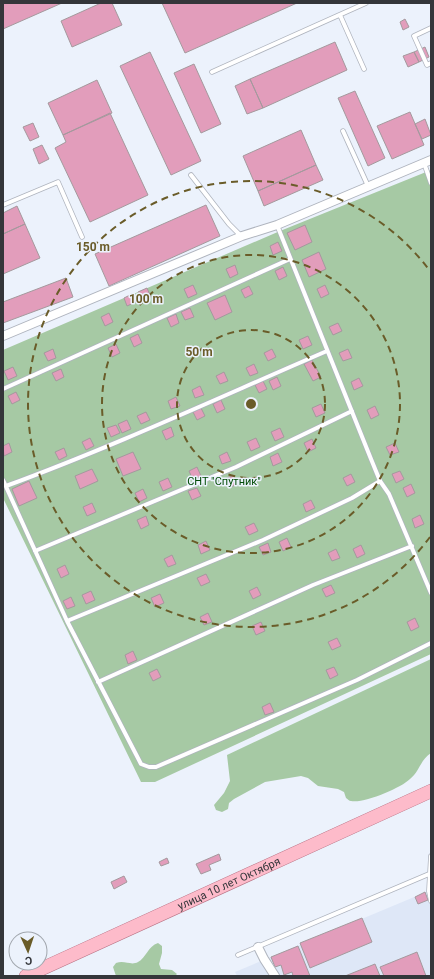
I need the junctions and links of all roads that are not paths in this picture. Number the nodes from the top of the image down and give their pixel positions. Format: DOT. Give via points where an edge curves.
graph roads {
  1 [pos="366,3"];
  2 [pos="340,15"];
  3 [pos="431,28"];
  4 [pos="431,63"];
  5 [pos="364,69"];
  6 [pos="212,72"];
  7 [pos="343,131"];
  8 [pos="427,162"];
  9 [pos="191,175"];
  10 [pos="431,183"];
  11 [pos="368,186"];
  12 [pos="3,205"];
  13 [pos="277,225"];
  14 [pos="242,236"];
  15 [pos="82,238"];
  16 [pos="290,259"];
  17 [pos="3,336"];
  18 [pos="327,350"];
  19 [pos="3,389"];
  20 [pos="352,411"];
  21 [pos="3,480"];
  22 [pos="380,481"];
  23 [pos="6,486"];
  24 [pos="412,546"];
  25 [pos="35,551"];
  26 [pos="431,593"];
  27 [pos="67,621"];
  28 [pos="431,643"];
  29 [pos="98,682"];
  30 [pos="431,791"];
  31 [pos="431,856"];
  32 [pos="429,874"];
  33 [pos="431,901"];
  34 [pos="258,947"];
  35 [pos="238,955"];
  36 [pos="26,976"];
  37 [pos="275,976"];
  1 -- 2 [label="lane"];
  2 -- 5 [label="lane"];
  2 -- 6 [label="lane"];
  3 -- 4 [label="lane" via="414,36 427,65"];
  7 -- 11 [label="lane"];
  8 -- 10 [label="lane"];
  8 -- 11 [label="street"];
  9 -- 14 [label="lane" via="229,224"];
  11 -- 13 [label="street"];
  12 -- 15 [label="lane" via="58,182"];
  13 -- 14 [label="street"];
  13 -- 16 [label="lane"];
  14 -- 17 [label="street"];
  16 -- 18 [label="lane"];
  16 -- 19 [label="lane"];
  18 -- 20 [label="lane"];
  18 -- 23 [label="lane" via="152,427"];
  20 -- 22 [label="lane"];
  20 -- 25 [label="lane" via="236,467"];
  21 -- 23 [label="lane"];
  22 -- 24 [label="lane" via="390,494"];
  22 -- 27 [label="lane" via="352,498 263,540"];
  23 -- 25 [label="lane"];
  24 -- 26 [label="lane"];
  24 -- 29 [label="lane" via="313,585"];
  25 -- 27 [label="lane"];
  27 -- 29 [label="lane"];
  28 -- 29 [label="lane" via="357,680 156,767 141,764"];
  30 -- 36 [label="main road, улица 10 лет Октября"];
  31 -- 32 [label="lane"];
  32 -- 33 [label="lane"];
  32 -- 34 [label="lane"];
  34 -- 35 [label="lane"];
  34 -- 37 [label="street"];
}
